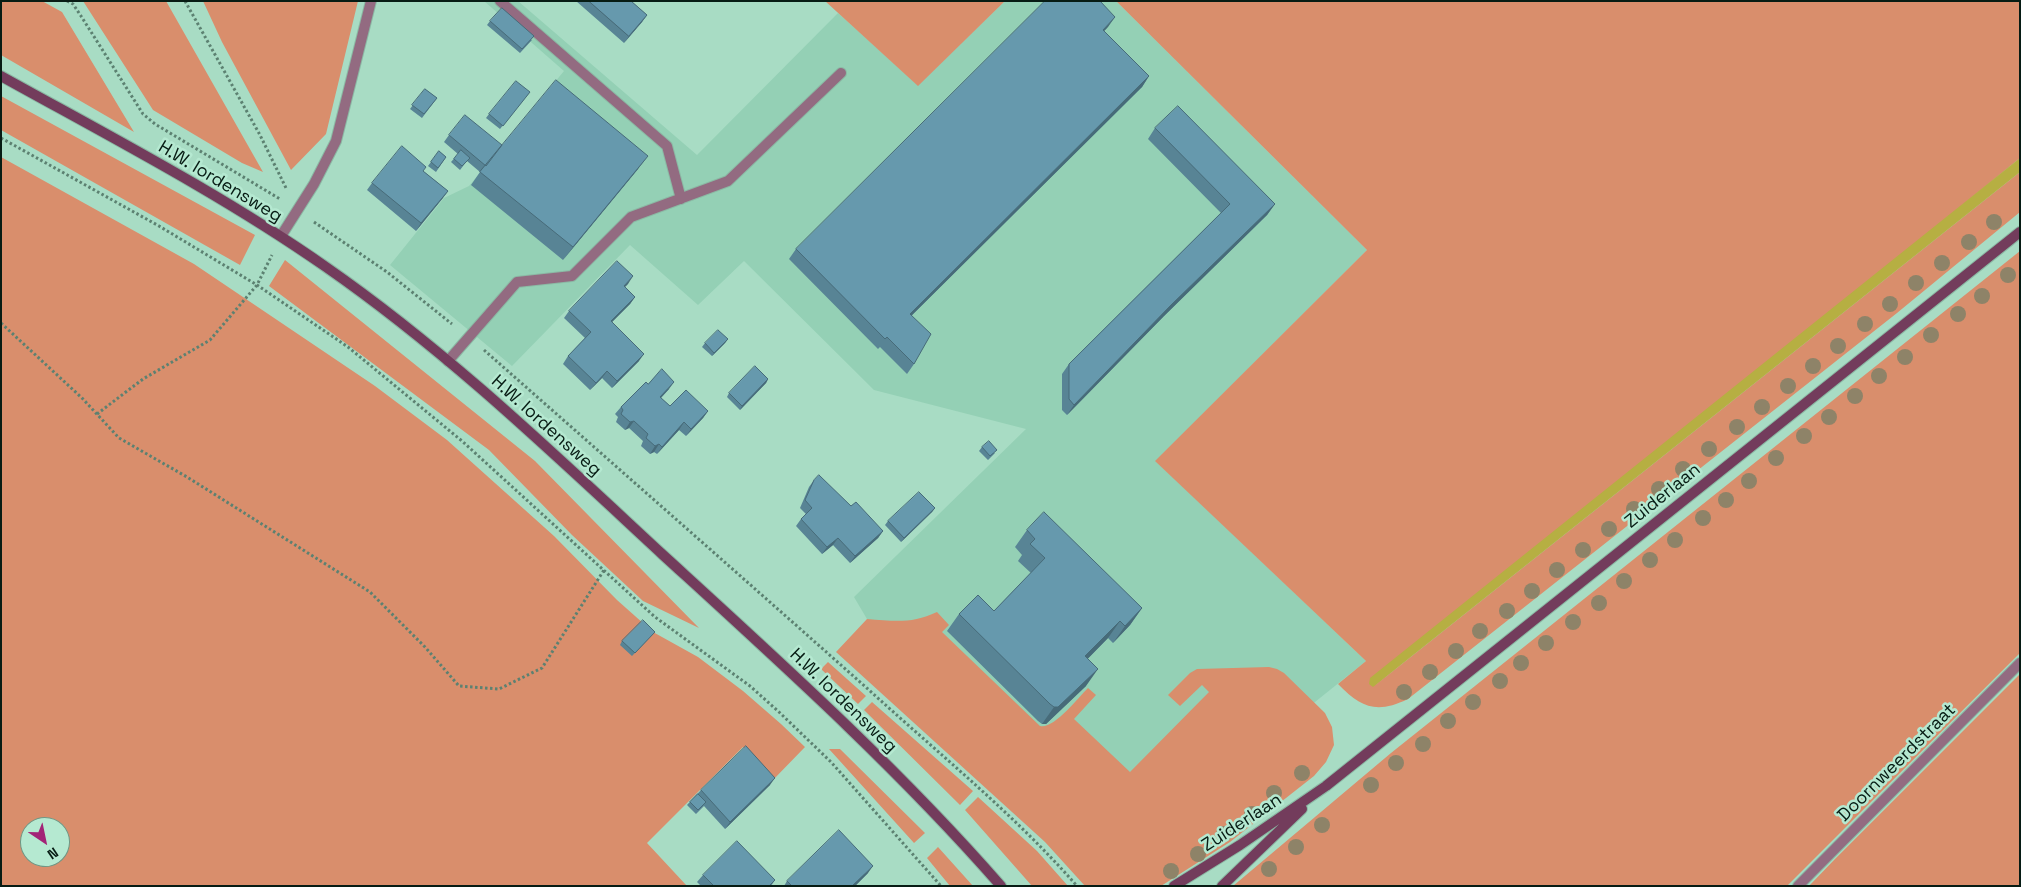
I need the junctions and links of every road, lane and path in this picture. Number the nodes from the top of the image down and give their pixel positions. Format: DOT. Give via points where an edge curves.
graph roads {
  1 [pos="185,1"];
  2 [pos="370,1"];
  3 [pos="500,1"];
  4 [pos="841,73"];
  5 [pos="1,76"];
  6 [pos="1,138"];
  7 [pos="680,199"];
  8 [pos="297,211"];
  9 [pos="2020,232"];
  10 [pos="280,236"];
  11 [pos="257,285"];
  12 [pos="1,323"];
  13 [pos="448,361"];
  14 [pos="97,414"];
  15 [pos="604,570"];
  16 [pos="2020,663"];
  17 [pos="1326,786"];
  18 [pos="941,886"];
  19 [pos="1001,886"];
  20 [pos="1174,886"];
  21 [pos="1222,886"];
  22 [pos="1798,886"];
  1 -- 8 [label="path" via="260,134"];
  2 -- 8 [label="street" via="336,142"];
  3 -- 7 [label="street" via="667,146"];
  4 -- 7 [label="street" via="728,181"];
  5 -- 10 [label="main road, H.W. Iordensweg"];
  6 -- 11 [label="path" via="151,221"];
  7 -- 13 [label="street" via="631,217 572,276 517,282"];
  8 -- 10 [label="street"];
  9 -- 17 [label="main road, Zuiderlaan"];
  10 -- 11 [label="path"];
  10 -- 13 [label="main road, H.W. Iordensweg" via="375,303"];
  11 -- 14 [label="path" via="210,340 144,379"];
  11 -- 15 [label="path" via="348,347 455,435"];
  12 -- 14 [label="path"];
  13 -- 19 [label="main road, H.W. Iordensweg" via="552,452 769,653 910,787"];
  14 -- 15 [label="path" via="118,438 187,477 370,592 459,686 499,689 542,668"];
  15 -- 18 [label="path" via="655,617 779,712 831,762"];
  16 -- 22 [label="street, Doornweerdstraat"];
  17 -- 20 [label="main road, Zuiderlaan"];
  17 -- 21 [label="main road, Zuiderlaan"];
}
